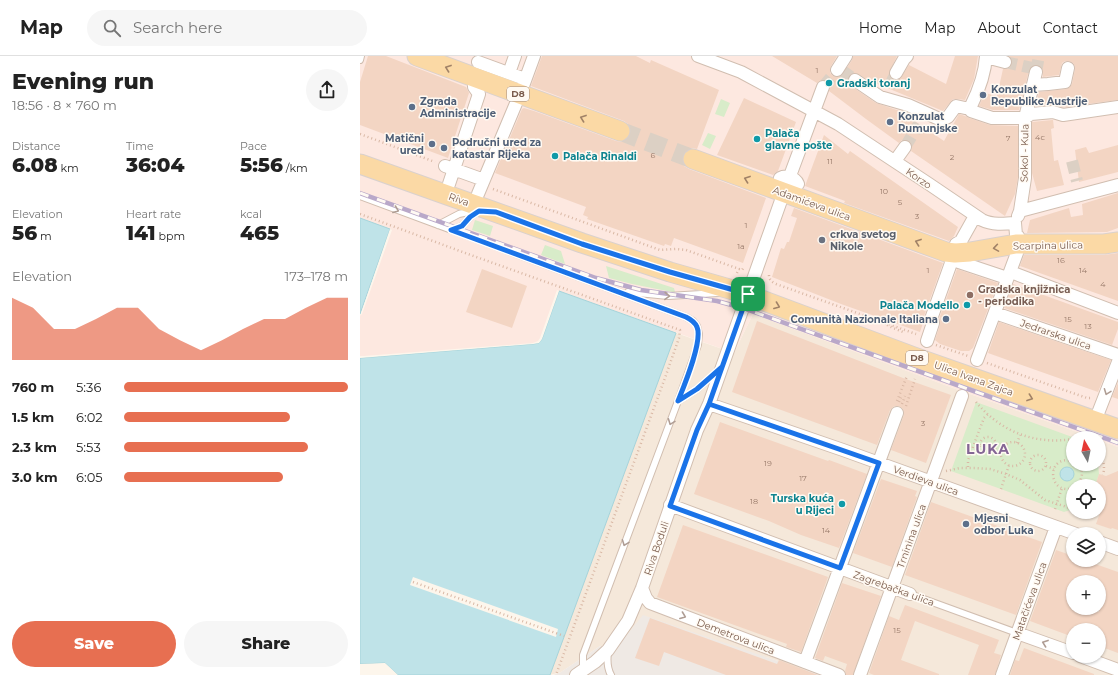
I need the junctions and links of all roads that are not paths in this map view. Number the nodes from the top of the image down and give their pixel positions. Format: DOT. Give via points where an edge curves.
graph roads {
  1 [pos="361,56"];
  2 [pos="417,56"];
  3 [pos="515,56"];
  4 [pos="534,56"];
  5 [pos="698,56"];
  6 [pos="846,56"];
  7 [pos="907,56"];
  8 [pos="986,56"];
  9 [pos="360,60"];
  10 [pos="1005,62"];
  11 [pos="483,63"];
  12 [pos="1068,68"];
  13 [pos="838,69"];
  14 [pos="1036,72"];
  15 [pos="509,73"];
  16 [pos="896,73"];
  17 [pos="856,80"];
  18 [pos="474,84"];
  19 [pos="1033,85"];
  20 [pos="823,87"];
  21 [pos="517,101"];
  22 [pos="1118,107"];
  23 [pos="969,108"];
  24 [pos="814,112"];
  25 [pos="1024,118"];
  26 [pos="620,131"];
  27 [pos="904,147"];
  28 [pos="693,159"];
  29 [pos="894,161"];
  30 [pos="360,164"];
  31 [pos="450,167"];
  32 [pos="788,183"];
  33 [pos="449,184"];
  34 [pos="1118,185"];
  35 [pos="360,196"];
  36 [pos="1020,210"];
  37 [pos="488,212"];
  38 [pos="975,216"];
  39 [pos="1016,223"];
  40 [pos="438,225"];
  41 [pos="451,230"];
  42 [pos="1020,236"];
  43 [pos="1113,244"];
  44 [pos="954,252"];
  45 [pos="1019,253"];
  46 [pos="1011,277"];
  47 [pos="614,290"];
  48 [pos="744,293"];
  49 [pos="1118,312"];
  50 [pos="995,313"];
  51 [pos="927,341"];
  52 [pos="1118,355"];
  53 [pos="978,360"];
  54 [pos="1118,362"];
  55 [pos="722,367"];
  56 [pos="962,396"];
  57 [pos="678,401"];
  58 [pos="709,404"];
  59 [pos="899,407"];
  60 [pos="1096,421"];
  61 [pos="1118,429"];
  62 [pos="879,463"];
  63 [pos="930,482"];
  64 [pos="670,506"];
  65 [pos="1056,527"];
  66 [pos="1066,530"];
  67 [pos="1106,545"];
  68 [pos="1118,549"];
  69 [pos="840,568"];
  70 [pos="892,587"];
  71 [pos="642,588"];
  72 [pos="910,594"];
  73 [pos="655,605"];
  74 [pos="628,621"];
  75 [pos="1017,633"];
  76 [pos="608,650"];
  77 [pos="1066,650"];
  78 [pos="805,662"];
  79 [pos="1099,663"];
  80 [pos="1118,670"];
  81 [pos="580,673"];
  82 [pos="611,675"];
  83 [pos="839,675"];
  84 [pos="860,675"];
  85 [pos="1002,675"];
  1 -- 9 [label="lane"];
  26 -- 2 [label="main road, D8, one-way"];
  3 -- 15 [label="street"];
  4 -- 15 [label="street" via="525,86"];
  5 -- 24 [label="street, Korzo" via="741,72"];
  6 -- 13 [label="street"];
  7 -- 16 [label="street"];
  8 -- 10 [label="street"];
  8 -- 23 [label="street" via="985,71"];
  11 -- 15 [label="street"];
  12 -- 19 [label="street" via="1065,82"];
  14 -- 19 [label="street, Sokol - Kula"];
  17 -- 23 [label="street" via="886,92 908,105 922,119 948,117 956,106"];
  18 -- 31 [label="street" via="478,94"];
  19 -- 25 [label="street, Sokol - Kula"];
  20 -- 24 [label="street"];
  21 -- 31 [label="street" via="482,186"];
  22 -- 25 [label="street" via="1063,116 1053,112 1031,114"];
  23 -- 25 [label="street" via="992,118"];
  24 -- 29 [label="street, Korzo" via="838,124"];
  24 -- 32 [label="street, Riva Boduli"];
  25 -- 36 [label="street, Sokol - Kula" via="1025,178"];
  27 -- 29 [label="street"];
  32 -- 28 [label="main road, Adamićeva ulica, one-way"];
  29 -- 38 [label="street, Korzo"];
  30 -- 37 [label="main road, Riva / D8"];
  31 -- 33 [label="street"];
  44 -- 32 [label="main road, Adamićeva ulica, one-way" via="944,252"];
  32 -- 48 [label="street, Riva Boduli"];
  34 -- 36 [label="street"];
  35 -- 40 [label="lane, one-way"];
  36 -- 39 [label="street, Sokol - Kula"];
  37 -- 40 [label="lane" via="459,214"];
  37 -- 41 [label="lane" via="470,217 462,226"];
  37 -- 48 [label="main road, Riva / D8" via="670,272"];
  38 -- 39 [label="street, Korzo" via="990,223"];
  38 -- 44 [label="street"];
  39 -- 42 [label="street"];
  40 -- 41 [label="lane"];
  41 -- 47 [label="lane"];
  43 -- 44 [label="main road, Scarpina ulica, one-way" via="1016,244 970,252"];
  44 -- 46 [label="street"];
  44 -- 51 [label="street" via="931,319 933,323"];
  45 -- 46 [label="street"];
  46 -- 49 [label="street"];
  46 -- 50 [label="street"];
  47 -- 48 [label="lane, one-way" via="668,296"];
  47 -- 57 [label="lane" via="686,317 697,326 698,345"];
  48 -- 55 [label="street, Riva Boduli"];
  48 -- 60 [label="main road, Ulica Ivana Zajca / D8, one-way" via="914,357"];
  50 -- 52 [label="street, Jedrarska ulica"];
  50 -- 53 [label="street"];
  54 -- 60 [label="street, one-way"];
  55 -- 57 [label="lane" via="697,389"];
  55 -- 58 [label="street, Riva Boduli"];
  56 -- 63 [label="street, Trninina ulica"];
  57 -- 81 [label="lane, one-way" via="583,655"];
  58 -- 62 [label="street, Verdieva ulica"];
  58 -- 64 [label="street, Riva Boduli"];
  59 -- 62 [label="street"];
  60 -- 61 [label="main road, Ulica Ivana Zajca / D8"];
  62 -- 63 [label="street, Verdieva ulica"];
  62 -- 69 [label="street"];
  63 -- 65 [label="street, Verdieva ulica"];
  63 -- 70 [label="street, Trninina ulica"];
  64 -- 69 [label="street, Zagrebačka ulica"];
  64 -- 71 [label="street, Riva Boduli"];
  65 -- 66 [label="street, Verdieva ulica"];
  65 -- 75 [label="street, Matačićeva ulica"];
  67 -- 68 [label="street"];
  69 -- 70 [label="street, Zagrebačka ulica"];
  69 -- 78 [label="street"];
  70 -- 72 [label="street, Zagrebačka ulica"];
  70 -- 84 [label="street, Trninina ulica"];
  71 -- 73 [label="street, Demetrova ulica" via="646,598"];
  71 -- 74 [label="street, Riva Boduli"];
  72 -- 75 [label="lane, Zagrebačka ulica"];
  73 -- 74 [label="street, Riva Boduli" via="646,608"];
  73 -- 78 [label="street, Demetrova ulica, one-way"];
  74 -- 76 [label="street, Riva Boduli"];
  77 -- 75 [label="street, Zagrebačka ulica, one-way"];
  75 -- 85 [label="street, Matačićeva ulica"];
  76 -- 81 [label="street, Riva Boduli"];
  76 -- 82 [label="lane" via="607,661"];
  78 -- 83 [label="street, Demetrova ulica"];
  79 -- 80 [label="street"];
}
